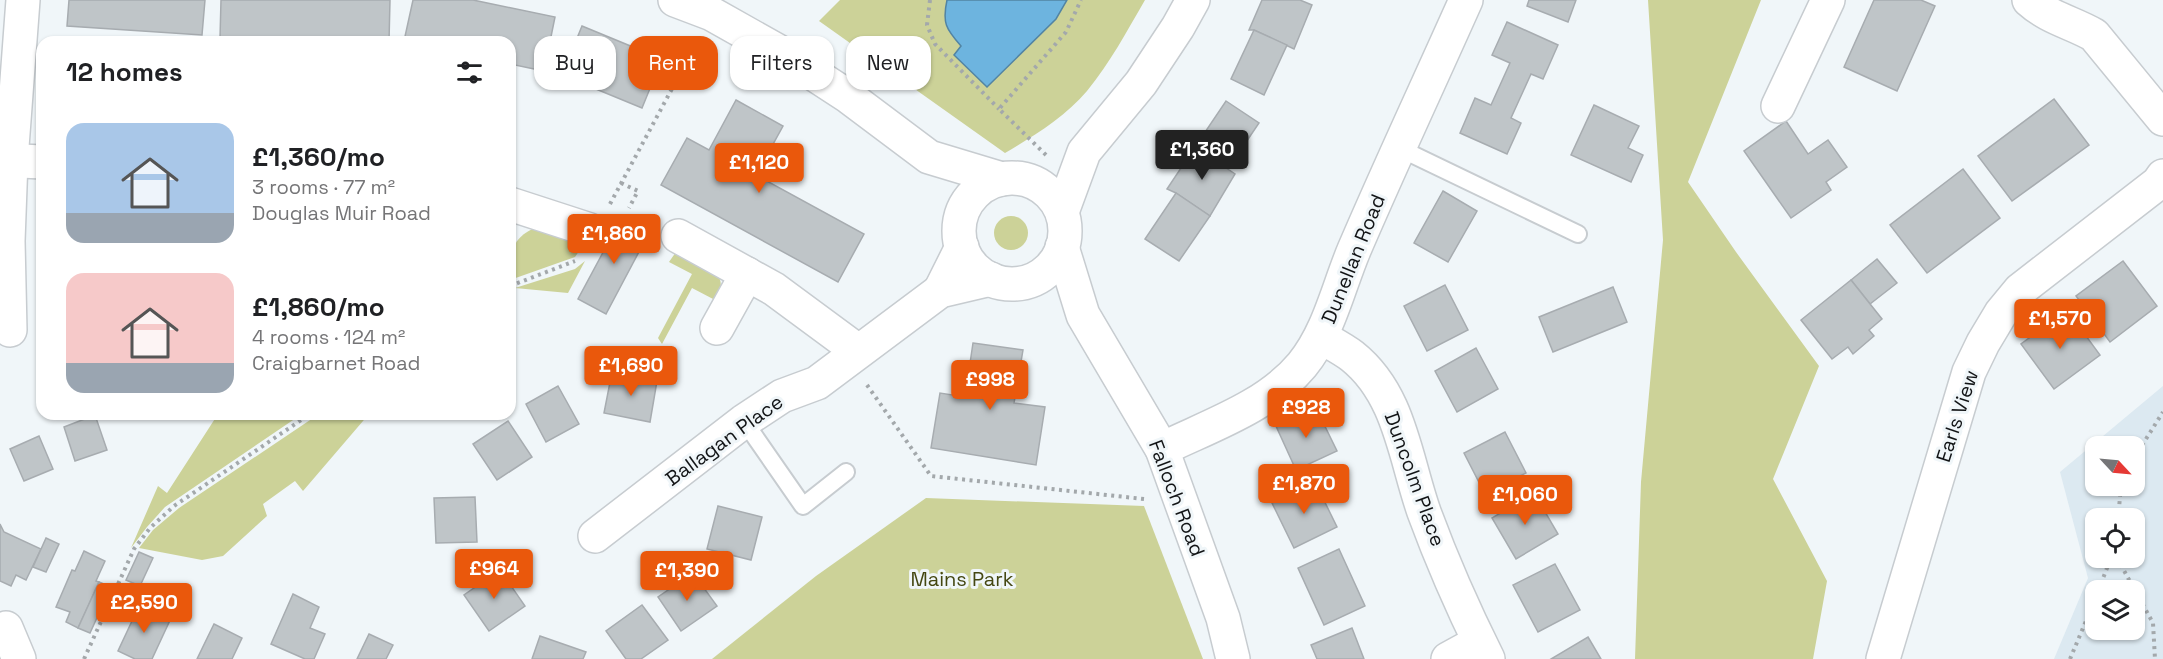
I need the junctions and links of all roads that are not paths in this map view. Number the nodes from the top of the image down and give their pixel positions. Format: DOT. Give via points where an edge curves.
graph roads {
  1 [pos="22,0"];
  2 [pos="675,0"];
  3 [pos="1193,0"];
  4 [pos="1466,0"];
  5 [pos="1828,0"];
  6 [pos="2029,0"];
  7 [pos="1778,106"];
  8 [pos="2163,119"];
  9 [pos="1399,148"];
  10 [pos="929,157"];
  11 [pos="1070,158"];
  12 [pos="18,160"];
  13 [pos="2163,176"];
  14 [pos="1012,179"];
  15 [pos="516,205"];
  16 [pos="1062,212"];
  17 [pos="597,221"];
  18 [pos="961,233"];
  19 [pos="1578,234"];
  20 [pos="678,236"];
  21 [pos="1062,247"];
  22 [pos="747,274"];
  23 [pos="991,279"];
  24 [pos="1024,282"];
  25 [pos="940,291"];
  26 [pos="1083,315"];
  27 [pos="717,328"];
  28 [pos="10,330"];
  29 [pos="1321,338"];
  30 [pos="859,364"];
  31 [pos="744,421"];
  32 [pos="1162,449"];
  33 [pos="846,472"];
  34 [pos="594,536"];
  35 [pos="6,628"];
  36 [pos="1484,651"];
  37 [pos="19,659"];
  38 [pos="1233,659"];
  39 [pos="1448,659"];
  40 [pos="1882,659"];
  1 -- 12 [label="street"];
  2 -- 10 [label="street" via="712,15 783,54"];
  3 -- 11 [label="street" via="1141,83"];
  4 -- 9 [label="street, Dunellan Road"];
  5 -- 7 [label="street"];
  6 -- 8 [label="street" via="2043,12 2094,35"];
  9 -- 19 [label="lane"];
  9 -- 29 [label="street, Dunellan Road" via="1353,252"];
  10 -- 14 [label="street"];
  10 -- 18 [label="street"];
  11 -- 14 [label="street"];
  11 -- 16 [label="street"];
  12 -- 28 [label="street" via="8,241"];
  13 -- 40 [label="street, Earls View" via="2020,290 1983,343 1969,372"];
  14 -- 16 [label="street" via="1036,183"];
  14 -- 18 [label="street" via="987,184 975,193 966,205"];
  15 -- 17 [label="street"];
  16 -- 21 [label="street"];
  18 -- 23 [label="street" via="973,266"];
  18 -- 25 [label="street, Ballagan Place"];
  20 -- 22 [label="street"];
  21 -- 24 [label="street" via="1054,263 1041,275"];
  21 -- 26 [label="street, Falloch Road"];
  22 -- 27 [label="street"];
  22 -- 30 [label="street" via="774,290"];
  23 -- 24 [label="street"];
  23 -- 25 [label="street, Ballagan Place"];
  24 -- 26 [label="street"];
  25 -- 30 [label="street, Ballagan Place"];
  26 -- 32 [label="street, Falloch Road"];
  29 -- 32 [label="street, Dunellan Road" via="1301,366 1270,394"];
  29 -- 36 [label="street, Duncolm Place" via="1352,356 1381,390 1403,435 1424,510"];
  30 -- 31 [label="street, Ballagan Place" via="782,396"];
  31 -- 33 [label="lane" via="804,506"];
  31 -- 34 [label="street, Ballagan Place"];
  32 -- 38 [label="street, Falloch Road" via="1223,618"];
  35 -- 37 [label="street"];
  36 -- 39 [label="street, Duncolm Place"];
}
